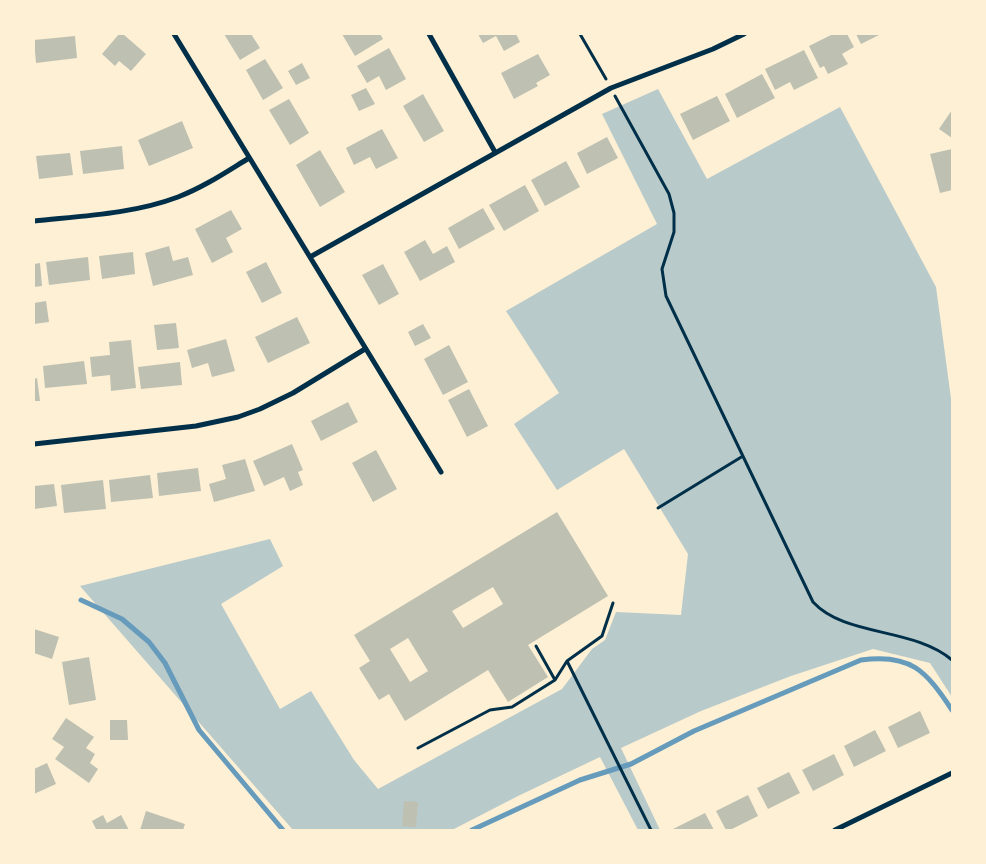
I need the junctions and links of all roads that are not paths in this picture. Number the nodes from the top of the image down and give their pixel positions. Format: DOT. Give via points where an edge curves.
graph roads {
  1 [pos="174,34"];
  2 [pos="429,34"];
  3 [pos="744,34"];
  4 [pos="495,152"];
  5 [pos="249,158"];
  6 [pos="34,221"];
  7 [pos="310,257"];
  8 [pos="365,349"];
  9 [pos="34,444"];
  10 [pos="441,472"];
  11 [pos="952,774"];
  12 [pos="835,830"];
  1 -- 5 [label="street"];
  2 -- 4 [label="street"];
  3 -- 4 [label="street" via="611,88"];
  4 -- 7 [label="street"];
  5 -- 6 [label="street" via="200,186 163,202 124,211"];
  5 -- 7 [label="street"];
  7 -- 8 [label="street"];
  8 -- 9 [label="street" via="293,393 238,417 196,426"];
  8 -- 10 [label="street"];
  11 -- 12 [label="street"];
}
